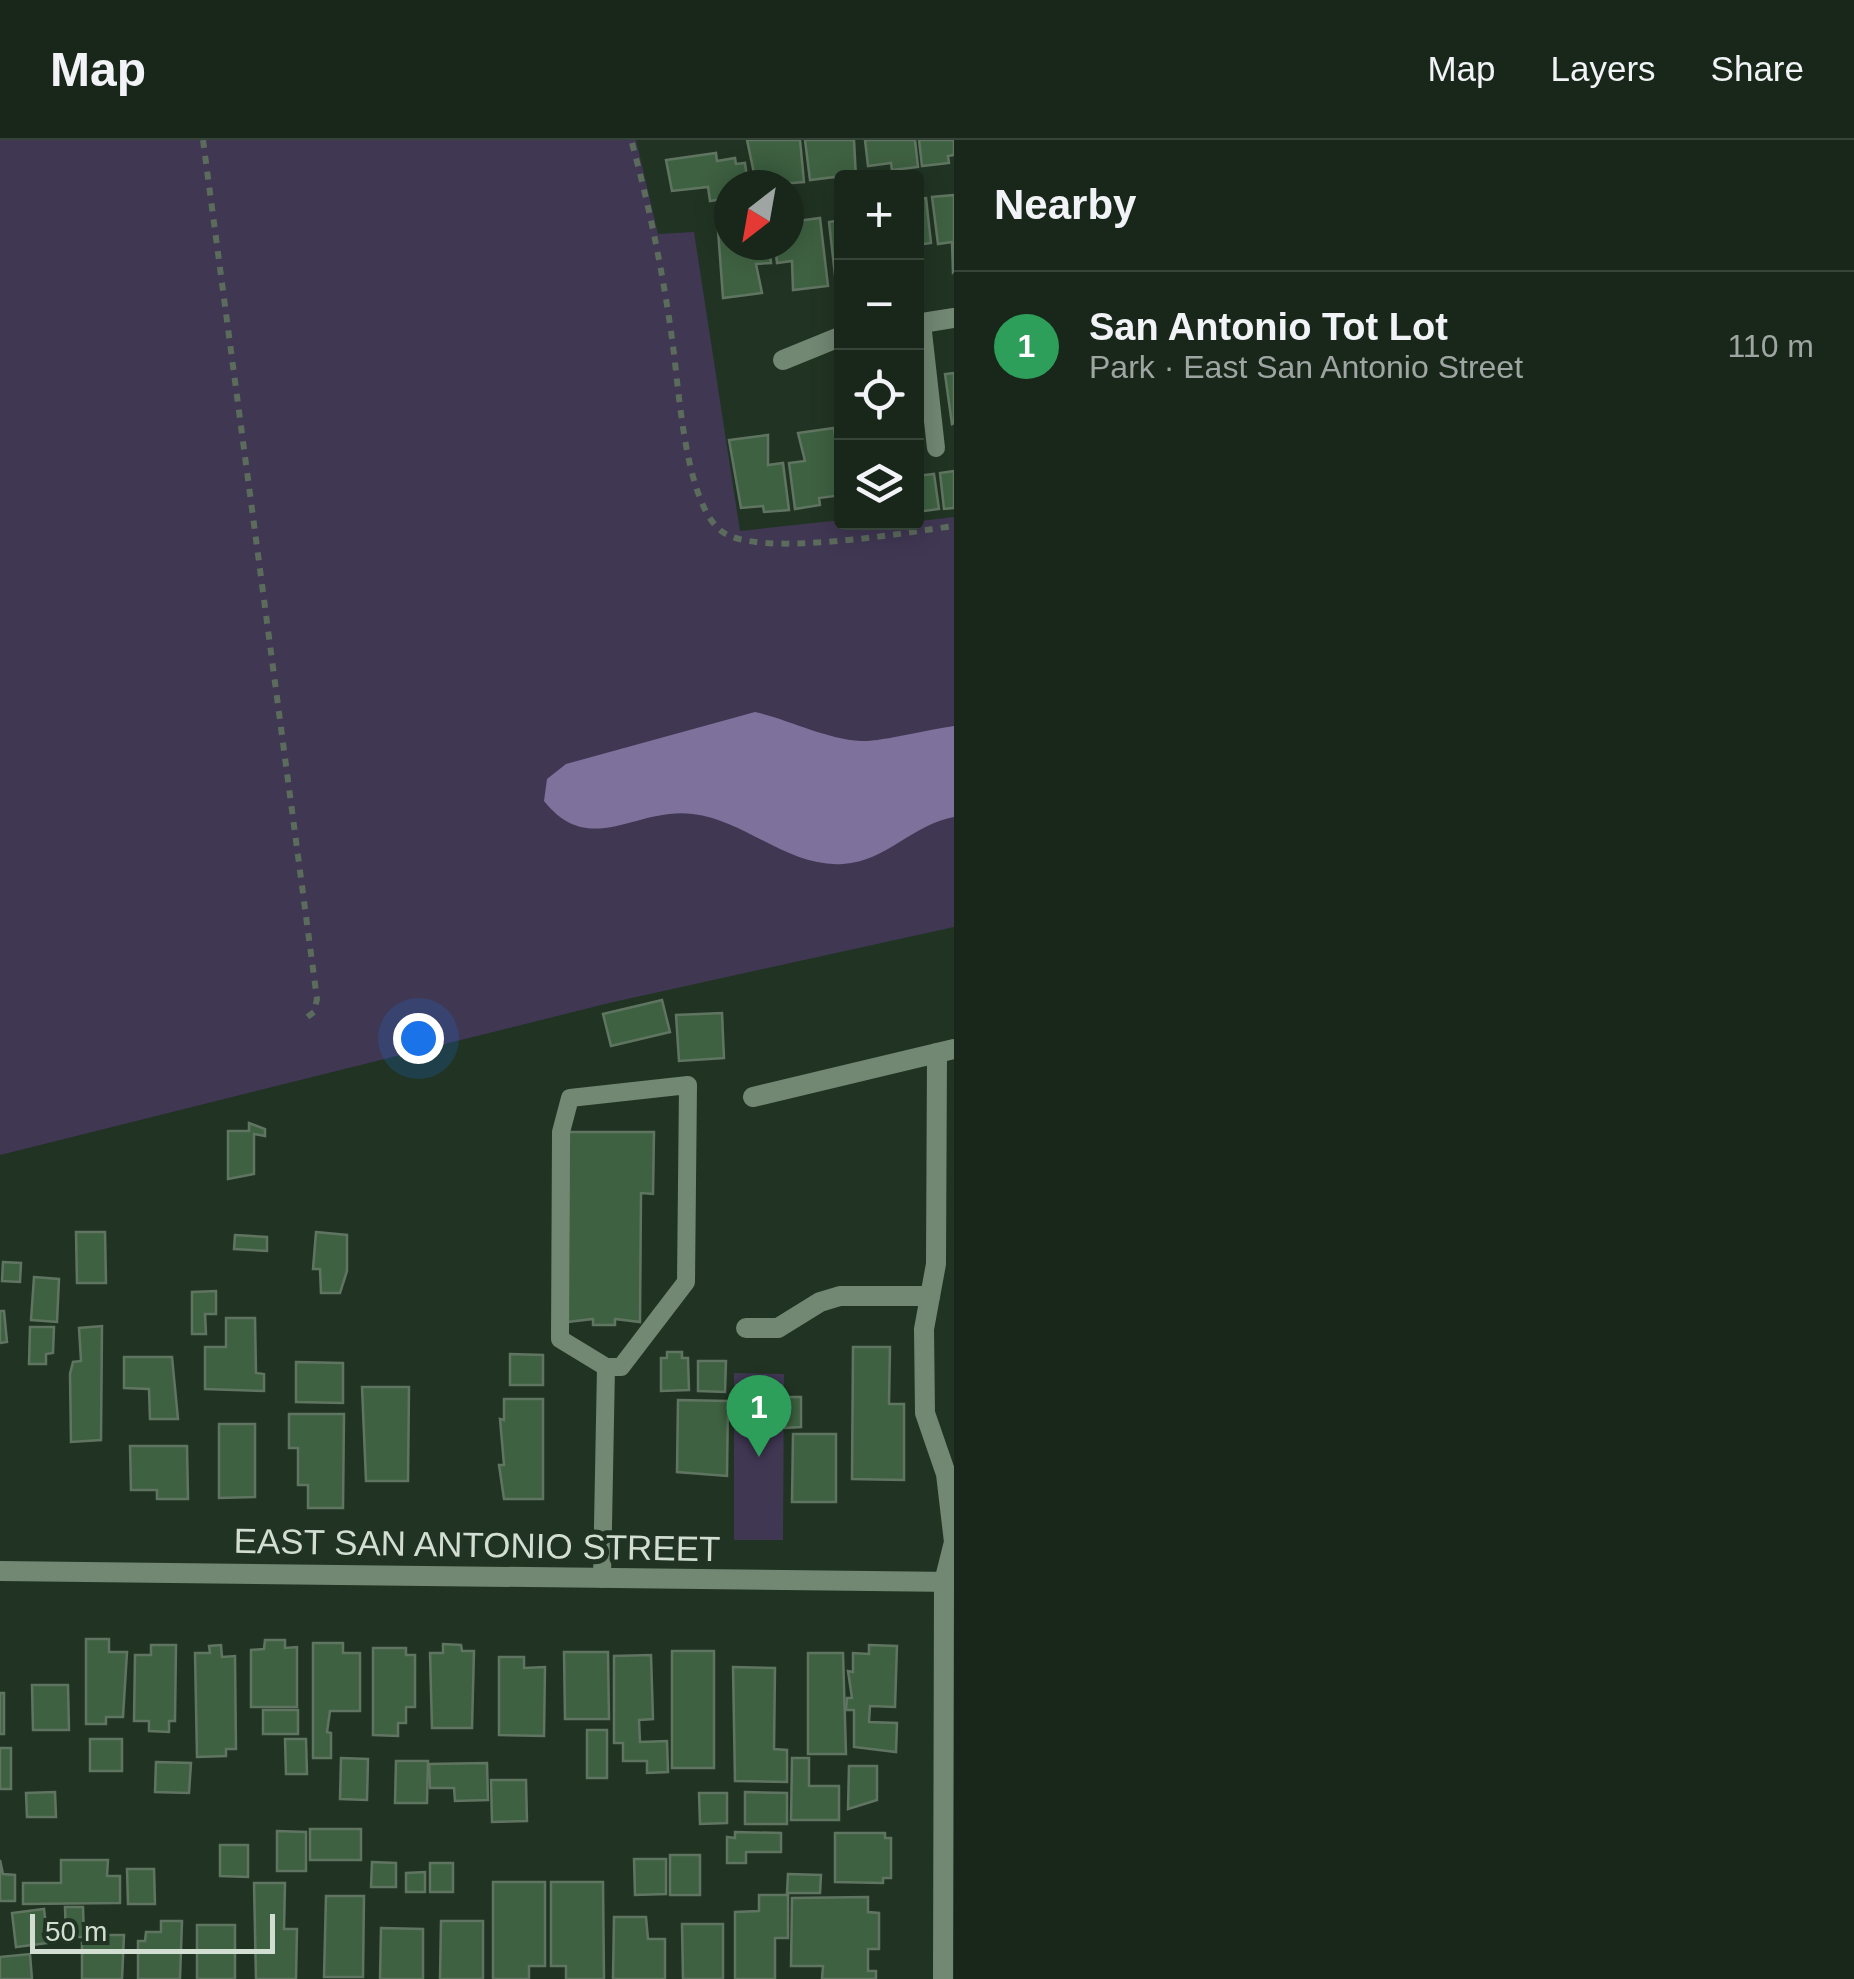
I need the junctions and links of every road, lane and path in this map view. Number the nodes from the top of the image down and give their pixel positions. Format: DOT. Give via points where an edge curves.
graph roads {
  1 [pos="203,140"];
  2 [pos="632,143"];
  3 [pos="954,318"];
  4 [pos="924,323"];
  5 [pos="834,339"];
  6 [pos="923,350"];
  7 [pos="782,360"];
  8 [pos="936,448"];
  9 [pos="954,526"];
  10 [pos="306,1018"];
  11 [pos="945,1052"];
  12 [pos="754,1097"];
  13 [pos="930,1296"];
  14 [pos="746,1328"];
  15 [pos="606,1367"];
  16 [pos="0,1571"];
  17 [pos="602,1579"];
  18 [pos="949,1582"];
  19 [pos="943,1979"];
  1 -- 10 [label="path" via="318,1000"];
  2 -- 9 [label="path" via="690,453 702,501 719,530 742,541 797,543"];
  3 -- 4 [label="street"];
  5 -- 7 [label="street"];
  6 -- 8 [label="lane"];
  11 -- 12 [label="street"];
  11 -- 13 [label="street"];
  13 -- 14 [label="street" via="840,1296 778,1328"];
  13 -- 18 [label="street" via="926,1413 946,1474 954,1542"];
  15 -- 15 [label="lane" via="621,1368 686,1282 688,1085 570,1098 561,1132 560,1339"];
  15 -- 17 [label="lane"];
  16 -- 17 [label="street, EAST SAN ANTONIO STREET"];
  17 -- 18 [label="street, EAST SAN ANTONIO STREET"];
  18 -- 19 [label="street"];
}
